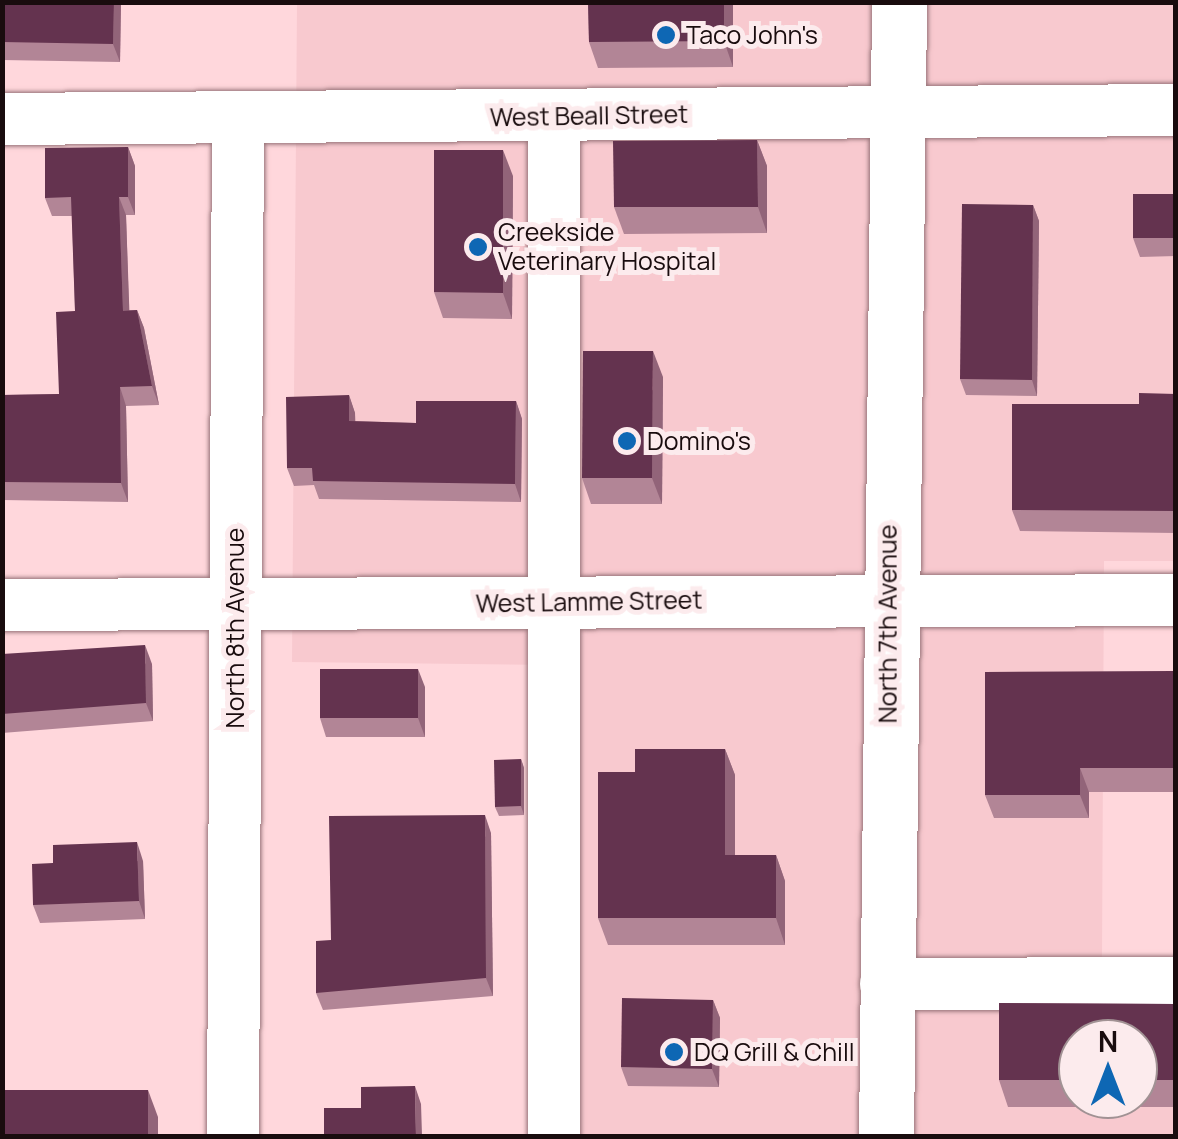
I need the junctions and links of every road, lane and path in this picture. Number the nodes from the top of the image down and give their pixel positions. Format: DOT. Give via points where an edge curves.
graph roads {
  1 [pos="885,2"];
  2 [pos="899,2"];
  3 [pos="1176,110"];
  4 [pos="892,112"];
  5 [pos="554,116"];
  6 [pos="2,120"];
  7 [pos="238,120"];
  8 [pos="888,599"];
  9 [pos="1176,600"];
  10 [pos="557,603"];
  11 [pos="2,605"];
  12 [pos="234,606"];
  13 [pos="1176,983"];
  14 [pos="886,984"];
  15 [pos="233,1136"];
  16 [pos="554,1136"];
  17 [pos="886,1136"];
  1 -- 4 [label="main road, North 7th Avenue"];
  2 -- 4 [label="main road, North 7th Avenue"];
  3 -- 4 [label="street, West Beall Street"];
  4 -- 5 [label="street, West Beall Street"];
  4 -- 8 [label="main road, North 7th Avenue"];
  5 -- 7 [label="street, West Beall Street"];
  5 -- 10 [label="street"];
  6 -- 7 [label="street, West Beall Street"];
  7 -- 12 [label="street, North 8th Avenue"];
  8 -- 9 [label="street, West Lamme Street"];
  8 -- 10 [label="street, West Lamme Street"];
  8 -- 14 [label="main road, North 7th Avenue"];
  10 -- 12 [label="street, West Lamme Street"];
  10 -- 16 [label="street"];
  11 -- 12 [label="street, West Lamme Street"];
  12 -- 15 [label="street, North 8th Avenue"];
  13 -- 14 [label="street"];
  14 -- 17 [label="main road, North 7th Avenue"];
}
